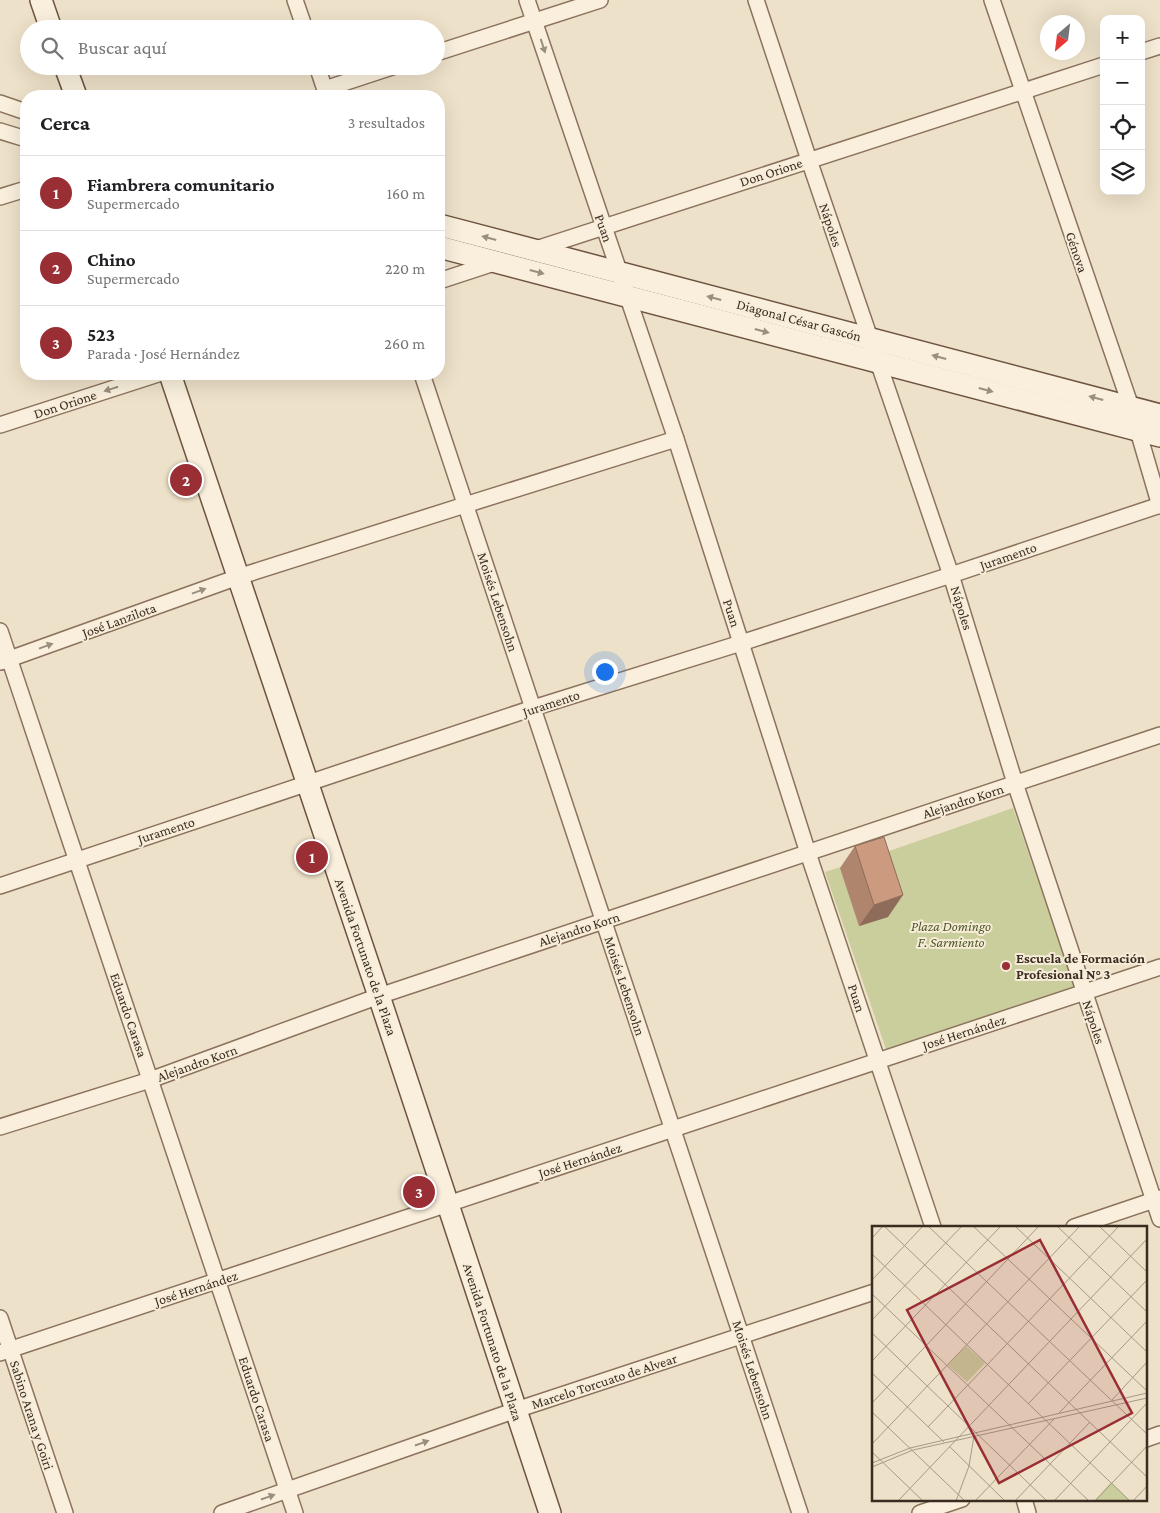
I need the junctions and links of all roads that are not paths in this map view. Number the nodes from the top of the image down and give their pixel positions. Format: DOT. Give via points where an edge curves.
graph roads {
  1 [pos="41,0"];
  2 [pos="295,0"];
  3 [pos="527,0"];
  4 [pos="600,0"];
  5 [pos="756,0"];
  6 [pos="992,0"];
  7 [pos="48,20"];
  8 [pos="302,20"];
  9 [pos="535,22"];
  10 [pos="1160,46"];
  11 [pos="445,50"];
  12 [pos="1145,51"];
  13 [pos="1100,66"];
  14 [pos="68,75"];
  15 [pos="320,75"];
  16 [pos="371,75"];
  17 [pos="74,90"];
  18 [pos="325,90"];
  19 [pos="331,90"];
  20 [pos="1022,91"];
  21 [pos="0,103"];
  22 [pos="20,110"];
  23 [pos="0,131"];
  24 [pos="20,136"];
  25 [pos="809,160"];
  26 [pos="20,191"];
  27 [pos="0,198"];
  28 [pos="445,227"];
  29 [pos="604,228"];
  30 [pos="445,249"];
  31 [pos="534,250"];
  32 [pos="497,262"];
  33 [pos="621,273"];
  34 [pos="445,279"];
  35 [pos="628,296"];
  36 [pos="870,338"];
  37 [pos="878,362"];
  38 [pos="139,380"];
  39 [pos="172,380"];
  40 [pos="424,380"];
  41 [pos="1131,407"];
  42 [pos="1160,415"];
  43 [pos="0,425"];
  44 [pos="1138,430"];
  45 [pos="1160,436"];
  46 [pos="676,440"];
  47 [pos="465,504"];
  48 [pos="1160,505"];
  49 [pos="951,575"];
  50 [pos="238,577"];
  51 [pos="0,631"];
  52 [pos="742,643"];
  53 [pos="5,661"];
  54 [pos="533,708"];
  55 [pos="1160,735"];
  56 [pos="1015,783"];
  57 [pos="307,784"];
  58 [pos="808,853"];
  59 [pos="77,860"];
  60 [pos="0,886"];
  61 [pos="604,921"];
  62 [pos="1160,967"];
  63 [pos="1084,992"];
  64 [pos="379,996"];
  65 [pos="878,1061"];
  66 [pos="150,1080"];
  67 [pos="0,1127"];
  68 [pos="673,1129"];
  69 [pos="1157,1200"];
  70 [pos="447,1204"];
  71 [pos="1160,1219"];
  72 [pos="933,1226"];
  73 [pos="1077,1226"];
  74 [pos="217,1280"];
  75 [pos="872,1293"];
  76 [pos="0,1318"];
  77 [pos="741,1336"];
  78 [pos="5,1351"];
  79 [pos="516,1410"];
  80 [pos="1160,1434"];
  81 [pos="1148,1438"];
  82 [pos="288,1490"];
  83 [pos="959,1500"];
  84 [pos="1024,1500"];
  85 [pos="65,1513"];
  86 [pos="222,1513"];
  87 [pos="295,1513"];
  88 [pos="550,1513"];
  89 [pos="800,1513"];
  90 [pos="920,1513"];
  91 [pos="1028,1513"];
  1 -- 7 [label="street"];
  2 -- 8 [label="street"];
  3 -- 9 [label="street, Puan"];
  4 -- 9 [label="street"];
  5 -- 25 [label="street, Nápoles"];
  6 -- 20 [label="street, Génova"];
  9 -- 11 [label="street"];
  9 -- 29 [label="street, Puan, one-way"];
  10 -- 12 [label="street"];
  13 -- 20 [label="street, Don Orione"];
  14 -- 17 [label="street"];
  15 -- 18 [label="street"];
  16 -- 19 [label="street"];
  20 -- 25 [label="street, Don Orione"];
  20 -- 41 [label="street, Génova"];
  21 -- 22 [label="street"];
  23 -- 24 [label="street"];
  25 -- 29 [label="street, Don Orione"];
  25 -- 36 [label="street, Nápoles"];
  26 -- 27 [label="street"];
  31 -- 28 [label="street, Diagonal César Gascón, one-way"];
  29 -- 31 [label="street, Don Orione"];
  29 -- 33 [label="street, Puan"];
  30 -- 32 [label="street, Diagonal César Gascón"];
  31 -- 32 [label="street, Don Orione"];
  31 -- 33 [label="street, Diagonal César Gascón"];
  32 -- 34 [label="street, Don Orione"];
  32 -- 35 [label="street, Diagonal César Gascón, one-way"];
  33 -- 35 [label="street, Puan"];
  36 -- 33 [label="street, Diagonal César Gascón, one-way"];
  35 -- 37 [label="street, Diagonal César Gascón, one-way"];
  35 -- 46 [label="street, Puan"];
  36 -- 37 [label="street, Nápoles"];
  41 -- 36 [label="street, Diagonal César Gascón, one-way"];
  37 -- 44 [label="street, Diagonal César Gascón, one-way"];
  37 -- 49 [label="street, Nápoles"];
  38 -- 43 [label="street, Don Orione, one-way"];
  39 -- 50 [label="street, Avenida Fortunato de la Plaza"];
  40 -- 47 [label="street, Moisés Lebensohn"];
  41 -- 42 [label="street, Diagonal César Gascón"];
  41 -- 44 [label="street, Génova"];
  44 -- 45 [label="street, Diagonal César Gascón"];
  44 -- 48 [label="street, Génova"];
  46 -- 47 [label="street, José Lanzilota"];
  46 -- 52 [label="street, Puan"];
  47 -- 50 [label="street, José Lanzilota"];
  47 -- 54 [label="street, Moisés Lebensohn"];
  48 -- 49 [label="street, Juramento"];
  49 -- 52 [label="street, Juramento"];
  49 -- 56 [label="street, Nápoles"];
  53 -- 50 [label="street, José Lanzilota, one-way"];
  50 -- 57 [label="street, Avenida Fortunato de la Plaza"];
  51 -- 53 [label="street, Eduardo Carasa"];
  52 -- 54 [label="street, Juramento"];
  52 -- 58 [label="street, Puan"];
  53 -- 59 [label="street, Eduardo Carasa"];
  54 -- 57 [label="street, Juramento"];
  54 -- 61 [label="street, Moisés Lebensohn"];
  55 -- 56 [label="street, Alejandro Korn"];
  56 -- 58 [label="street, Alejandro Korn"];
  56 -- 63 [label="street, Nápoles"];
  57 -- 59 [label="street, Juramento"];
  57 -- 64 [label="street, Avenida Fortunato de la Plaza"];
  58 -- 61 [label="street, Alejandro Korn"];
  58 -- 65 [label="street, Puan"];
  59 -- 60 [label="street, Juramento"];
  59 -- 66 [label="street, Eduardo Carasa"];
  61 -- 64 [label="street, Alejandro Korn"];
  61 -- 68 [label="street, Moisés Lebensohn"];
  62 -- 63 [label="street, José Hernández"];
  63 -- 65 [label="street, José Hernández"];
  63 -- 69 [label="street, Nápoles"];
  64 -- 66 [label="street, Alejandro Korn"];
  64 -- 70 [label="street, Avenida Fortunato de la Plaza"];
  65 -- 68 [label="street, José Hernández"];
  65 -- 72 [label="street, Puan"];
  66 -- 67 [label="street, Alejandro Korn"];
  66 -- 74 [label="street, Eduardo Carasa"];
  68 -- 70 [label="street, José Hernández"];
  68 -- 77 [label="street, Moisés Lebensohn"];
  69 -- 71 [label="street, Nápoles"];
  69 -- 73 [label="street"];
  70 -- 74 [label="street, José Hernández"];
  70 -- 79 [label="street, Avenida Fortunato de la Plaza"];
  74 -- 78 [label="street, José Hernández"];
  74 -- 82 [label="street, Eduardo Carasa"];
  75 -- 77 [label="street, Marcelo Torcuato de Alvear"];
  76 -- 78 [label="street, Sabino Arana y Goiri"];
  77 -- 79 [label="street, Marcelo Torcuato de Alvear"];
  77 -- 89 [label="street, Moisés Lebensohn"];
  78 -- 85 [label="street, Sabino Arana y Goiri"];
  82 -- 79 [label="street, Marcelo Torcuato de Alvear, one-way"];
  79 -- 88 [label="street, Avenida Fortunato de la Plaza"];
  80 -- 81 [label="street"];
  86 -- 82 [label="street, Marcelo Torcuato de Alvear, one-way"];
  82 -- 87 [label="street, Eduardo Carasa"];
  83 -- 90 [label="street"];
  84 -- 91 [label="street"];
}
